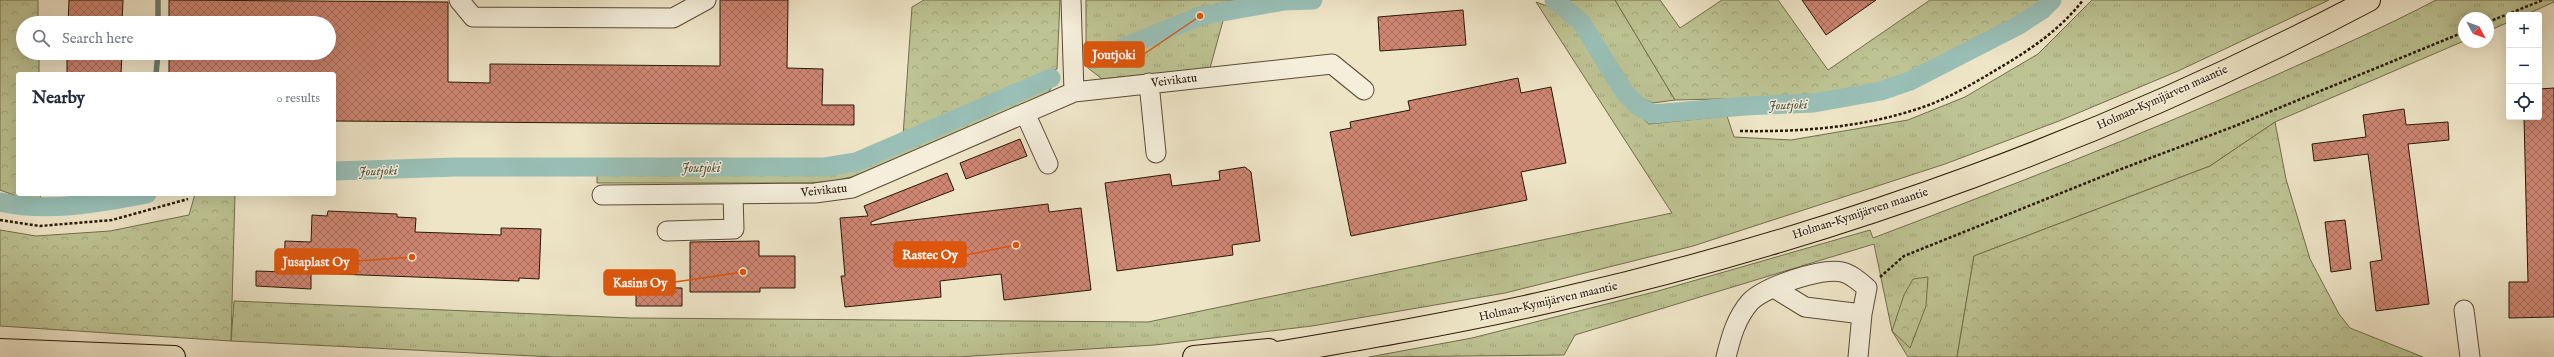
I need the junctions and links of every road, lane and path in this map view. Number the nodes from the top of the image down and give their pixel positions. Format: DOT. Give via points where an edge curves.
graph roads {
  1 [pos="459,0"];
  2 [pos="706,0"];
  3 [pos="1071,0"];
  4 [pos="2082,0"];
  5 [pos="2370,0"];
  6 [pos="2543,0"];
  7 [pos="2494,20"];
  8 [pos="2458,34"];
  9 [pos="1148,83"];
  10 [pos="1364,90"];
  11 [pos="1074,92"];
  12 [pos="1025,113"];
  13 [pos="1740,131"];
  14 [pos="1156,153"];
  15 [pos="1048,164"];
  16 [pos="602,194"];
  17 [pos="733,194"];
  18 [pos="188,199"];
  19 [pos="0,220"];
  20 [pos="667,231"];
  21 [pos="1774,288"];
  22 [pos="1867,288"];
  23 [pos="2464,310"];
  24 [pos="1862,314"];
  25 [pos="1324,345"];
  26 [pos="0,350"];
  27 [pos="174,357"];
  28 [pos="1194,357"];
  29 [pos="1254,357"];
  30 [pos="1726,357"];
  31 [pos="1858,357"];
  32 [pos="2470,357"];
  1 -- 2 [label="street" via="473,17 673,18"];
  3 -- 11 [label="street"];
  4 -- 13 [label="path" via="2038,45 1965,89 1914,110 1845,125 1796,131"];
  5 -- 25 [label="highway, Holman–Kymijärven maantie" via="2251,59 2130,113 1899,202 1663,273 1574,296 1464,320"];
  6 -- 7 [label="path"];
  8 -- 22 [label="path" via="2235,126 1904,256"];
  9 -- 10 [label="street, Veivikatu" via="1332,64"];
  9 -- 11 [label="street, Veivikatu"];
  9 -- 14 [label="street"];
  11 -- 12 [label="street, Veivikatu"];
  12 -- 15 [label="street"];
  12 -- 17 [label="street, Veivikatu" via="852,188 815,193"];
  16 -- 17 [label="street, Veivikatu"];
  17 -- 20 [label="street" via="734,228"];
  18 -- 19 [label="path" via="112,220 40,226"];
  21 -- 22 [label="street" via="1818,272 1841,272"];
  21 -- 24 [label="street" via="1805,307"];
  21 -- 30 [label="street" via="1751,301 1738,318"];
  22 -- 24 [label="street"];
  23 -- 32 [label="street"];
  24 -- 31 [label="street"];
  25 -- 28 [label="highway, Holman–Kymijärven maantie"];
  25 -- 29 [label="highway, Holman–Kymijärven maantie"];
  26 -- 27 [label="highway"];
}
